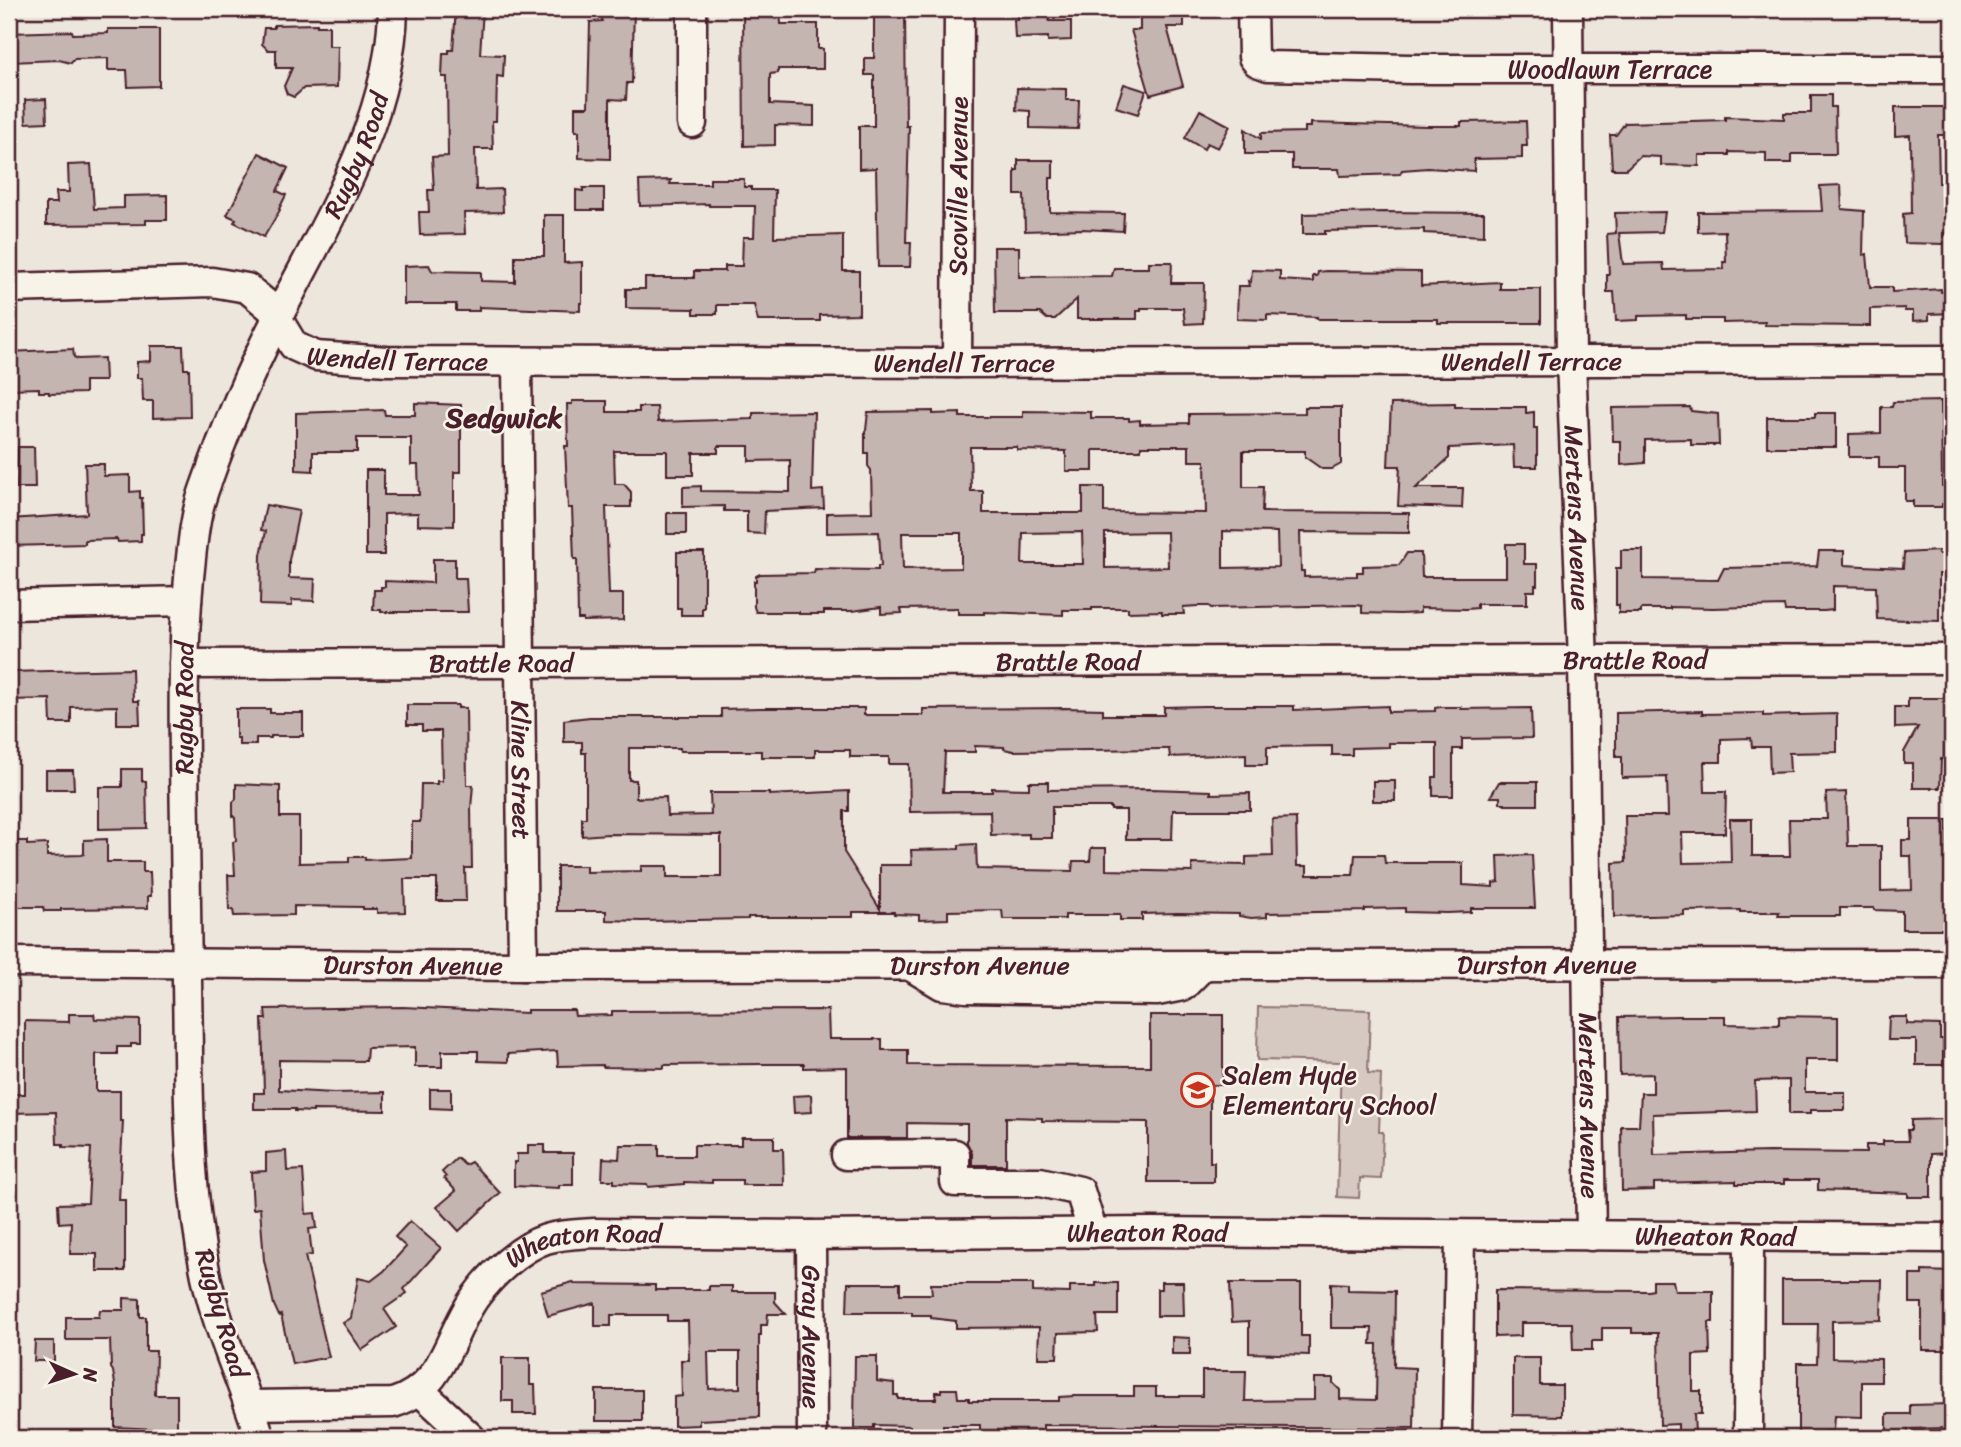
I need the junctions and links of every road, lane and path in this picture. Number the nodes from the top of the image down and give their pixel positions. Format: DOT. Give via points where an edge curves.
graph roads {
  1 [pos="393,9"];
  2 [pos="692,9"];
  3 [pos="959,9"];
  4 [pos="1252,9"];
  5 [pos="1568,9"];
  6 [pos="1568,69"];
  7 [pos="1952,69"];
  8 [pos="692,123"];
  9 [pos="9,288"];
  10 [pos="278,317"];
  11 [pos="1952,360"];
  12 [pos="1571,361"];
  13 [pos="517,362"];
  14 [pos="957,363"];
  15 [pos="187,601"];
  16 [pos="9,605"];
  17 [pos="1952,659"];
  18 [pos="1583,660"];
  19 [pos="520,662"];
  20 [pos="184,664"];
  21 [pos="9,962"];
  22 [pos="186,964"];
  23 [pos="1952,964"];
  24 [pos="1586,965"];
  25 [pos="523,966"];
  26 [pos="846,1155"];
  27 [pos="1093,1233"];
  28 [pos="811,1235"];
  29 [pos="1460,1235"];
  30 [pos="1591,1236"];
  31 [pos="1749,1237"];
  32 [pos="1952,1238"];
  33 [pos="420,1391"];
  34 [pos="250,1405"];
  35 [pos="261,1438"];
  36 [pos="471,1438"];
  37 [pos="812,1438"];
  38 [pos="1457,1438"];
  39 [pos="1748,1438"];
  1 -- 10 [label="street, Rugby Road" via="387,64 371,125 325,228"];
  2 -- 8 [label="street"];
  3 -- 14 [label="street, Scoville Avenue"];
  4 -- 6 [label="street, Woodlawn Terrace" via="1253,57 1268,66"];
  5 -- 6 [label="street, Mertens Avenue"];
  6 -- 7 [label="street, Woodlawn Terrace"];
  6 -- 12 [label="street, Mertens Avenue"];
  9 -- 10 [label="street, Wendell Terrace" via="212,282 247,288"];
  10 -- 13 [label="street, Wendell Terrace" via="294,346 316,356"];
  10 -- 15 [label="street, Rugby Road" via="238,401 202,495"];
  11 -- 12 [label="street, Wendell Terrace"];
  12 -- 14 [label="street, Wendell Terrace"];
  12 -- 18 [label="street, Mertens Avenue"];
  13 -- 14 [label="street, Wendell Terrace"];
  13 -- 19 [label="street, Kline Street"];
  15 -- 16 [label="street"];
  15 -- 20 [label="street, Rugby Road"];
  17 -- 18 [label="street, Brattle Road"];
  18 -- 19 [label="street, Brattle Road"];
  18 -- 24 [label="street, Mertens Avenue"];
  19 -- 20 [label="street, Brattle Road"];
  19 -- 25 [label="street, Kline Street"];
  20 -- 22 [label="street, Rugby Road"];
  21 -- 22 [label="street, Durston Avenue"];
  22 -- 25 [label="street, Durston Avenue"];
  22 -- 34 [label="street, Rugby Road" via="193,1200 206,1279"];
  23 -- 24 [label="street, Durston Avenue"];
  24 -- 25 [label="street, Durston Avenue"];
  24 -- 30 [label="street, Mertens Avenue"];
  26 -- 27 [label="street" via="955,1154 955,1182 1041,1182 1080,1191"];
  27 -- 28 [label="street, Wheaton Road"];
  27 -- 29 [label="street, Wheaton Road"];
  28 -- 33 [label="street, Wheaton Road" via="594,1233 544,1240 505,1264 475,1297 439,1368"];
  28 -- 37 [label="street, Gray Avenue"];
  29 -- 30 [label="street, Wheaton Road"];
  29 -- 38 [label="street"];
  30 -- 31 [label="street, Wheaton Road"];
  31 -- 32 [label="street, Wheaton Road"];
  31 -- 39 [label="street"];
  33 -- 34 [label="street" via="393,1403"];
  33 -- 36 [label="street"];
  34 -- 35 [label="street, Rugby Road"];
}
